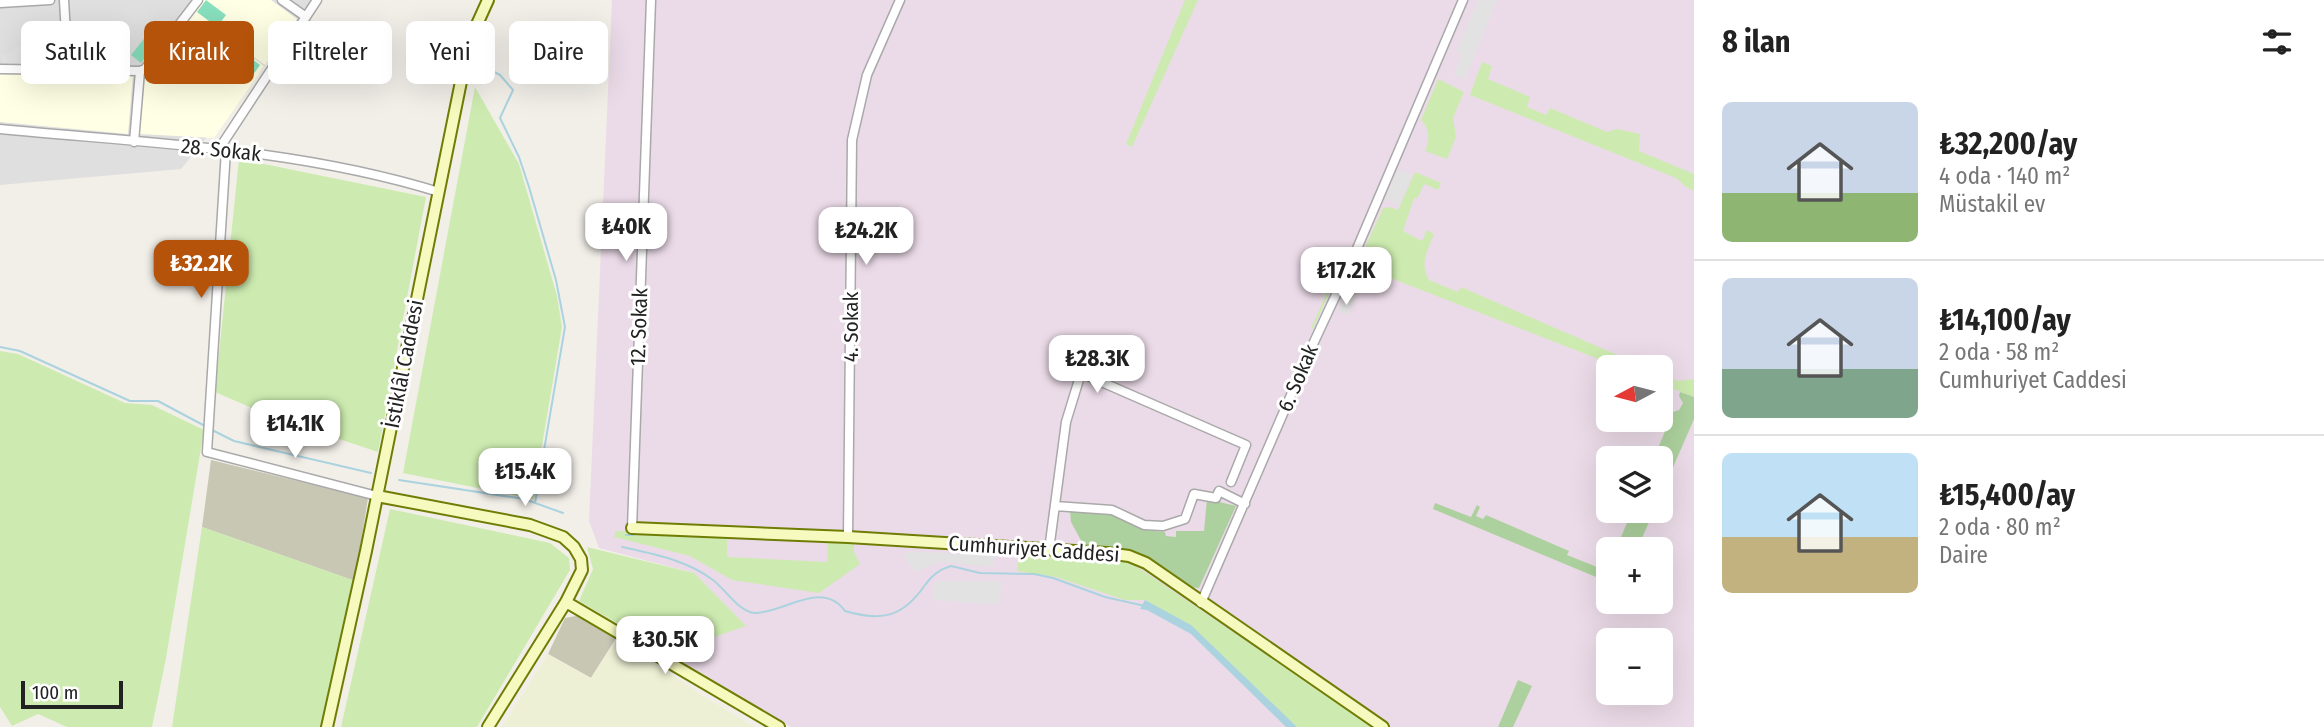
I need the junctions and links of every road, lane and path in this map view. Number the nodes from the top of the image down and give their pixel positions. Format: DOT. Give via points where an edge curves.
graph roads {
  1 [pos="50,0"];
  2 [pos="64,0"];
  3 [pos="198,0"];
  4 [pos="282,0"];
  5 [pos="317,0"];
  6 [pos="488,0"];
  7 [pos="651,0"];
  8 [pos="900,0"];
  9 [pos="1463,0"];
  10 [pos="0,3"];
  11 [pos="306,17"];
  12 [pos="65,21"];
  13 [pos="0,69"];
  14 [pos="21,69"];
  15 [pos="130,71"];
  16 [pos="140,71"];
  17 [pos="0,129"];
  18 [pos="134,142"];
  19 [pos="223,149"];
  20 [pos="439,192"];
  21 [pos="1231,482"];
  22 [pos="377,496"];
  23 [pos="1245,504"];
  24 [pos="1055,506"];
  25 [pos="632,528"];
  26 [pos="848,537"];
  27 [pos="1049,550"];
  28 [pos="566,602"];
  29 [pos="1201,603"];
  30 [pos="327,727"];
  31 [pos="488,727"];
  32 [pos="779,727"];
  33 [pos="1383,727"];
  1 -- 10 [label="street"];
  2 -- 12 [label="street"];
  3 -- 16 [label="street" via="148,67"];
  4 -- 11 [label="street"];
  5 -- 11 [label="street"];
  6 -- 20 [label="street, İstiklâl Caddesi" via="469,42"];
  7 -- 25 [label="street, 12. Sokak"];
  8 -- 26 [label="street, 4. Sokak" via="867,75 852,140"];
  9 -- 23 [label="street, 6. Sokak"];
  11 -- 19 [label="street"];
  13 -- 14 [label="street"];
  15 -- 16 [label="street"];
  16 -- 18 [label="street"];
  17 -- 18 [label="street, 28. Sokak"];
  18 -- 19 [label="street, 28. Sokak"];
  19 -- 20 [label="street, 28. Sokak" via="256,152"];
  19 -- 22 [label="street" via="207,452"];
  20 -- 22 [label="street, İstiklâl Caddesi"];
  21 -- 24 [label="street" via="1246,445 1081,373 1066,422"];
  22 -- 28 [label="street" via="530,525 563,537 574,547 582,569"];
  22 -- 30 [label="street, İstiklâl Caddesi"];
  23 -- 24 [label="street" via="1219,491 1216,498 1194,494 1185,519 1163,526 1144,525 1112,510"];
  23 -- 29 [label="street, 6. Sokak"];
  24 -- 27 [label="street"];
  25 -- 26 [label="street, Cumhuriyet Caddesi"];
  26 -- 27 [label="street, Cumhuriyet Caddesi"];
  27 -- 29 [label="street, Cumhuriyet Caddesi" via="1136,558"];
  28 -- 31 [label="street"];
  28 -- 32 [label="street"];
  29 -- 33 [label="street, Cumhuriyet Caddesi"];
}
